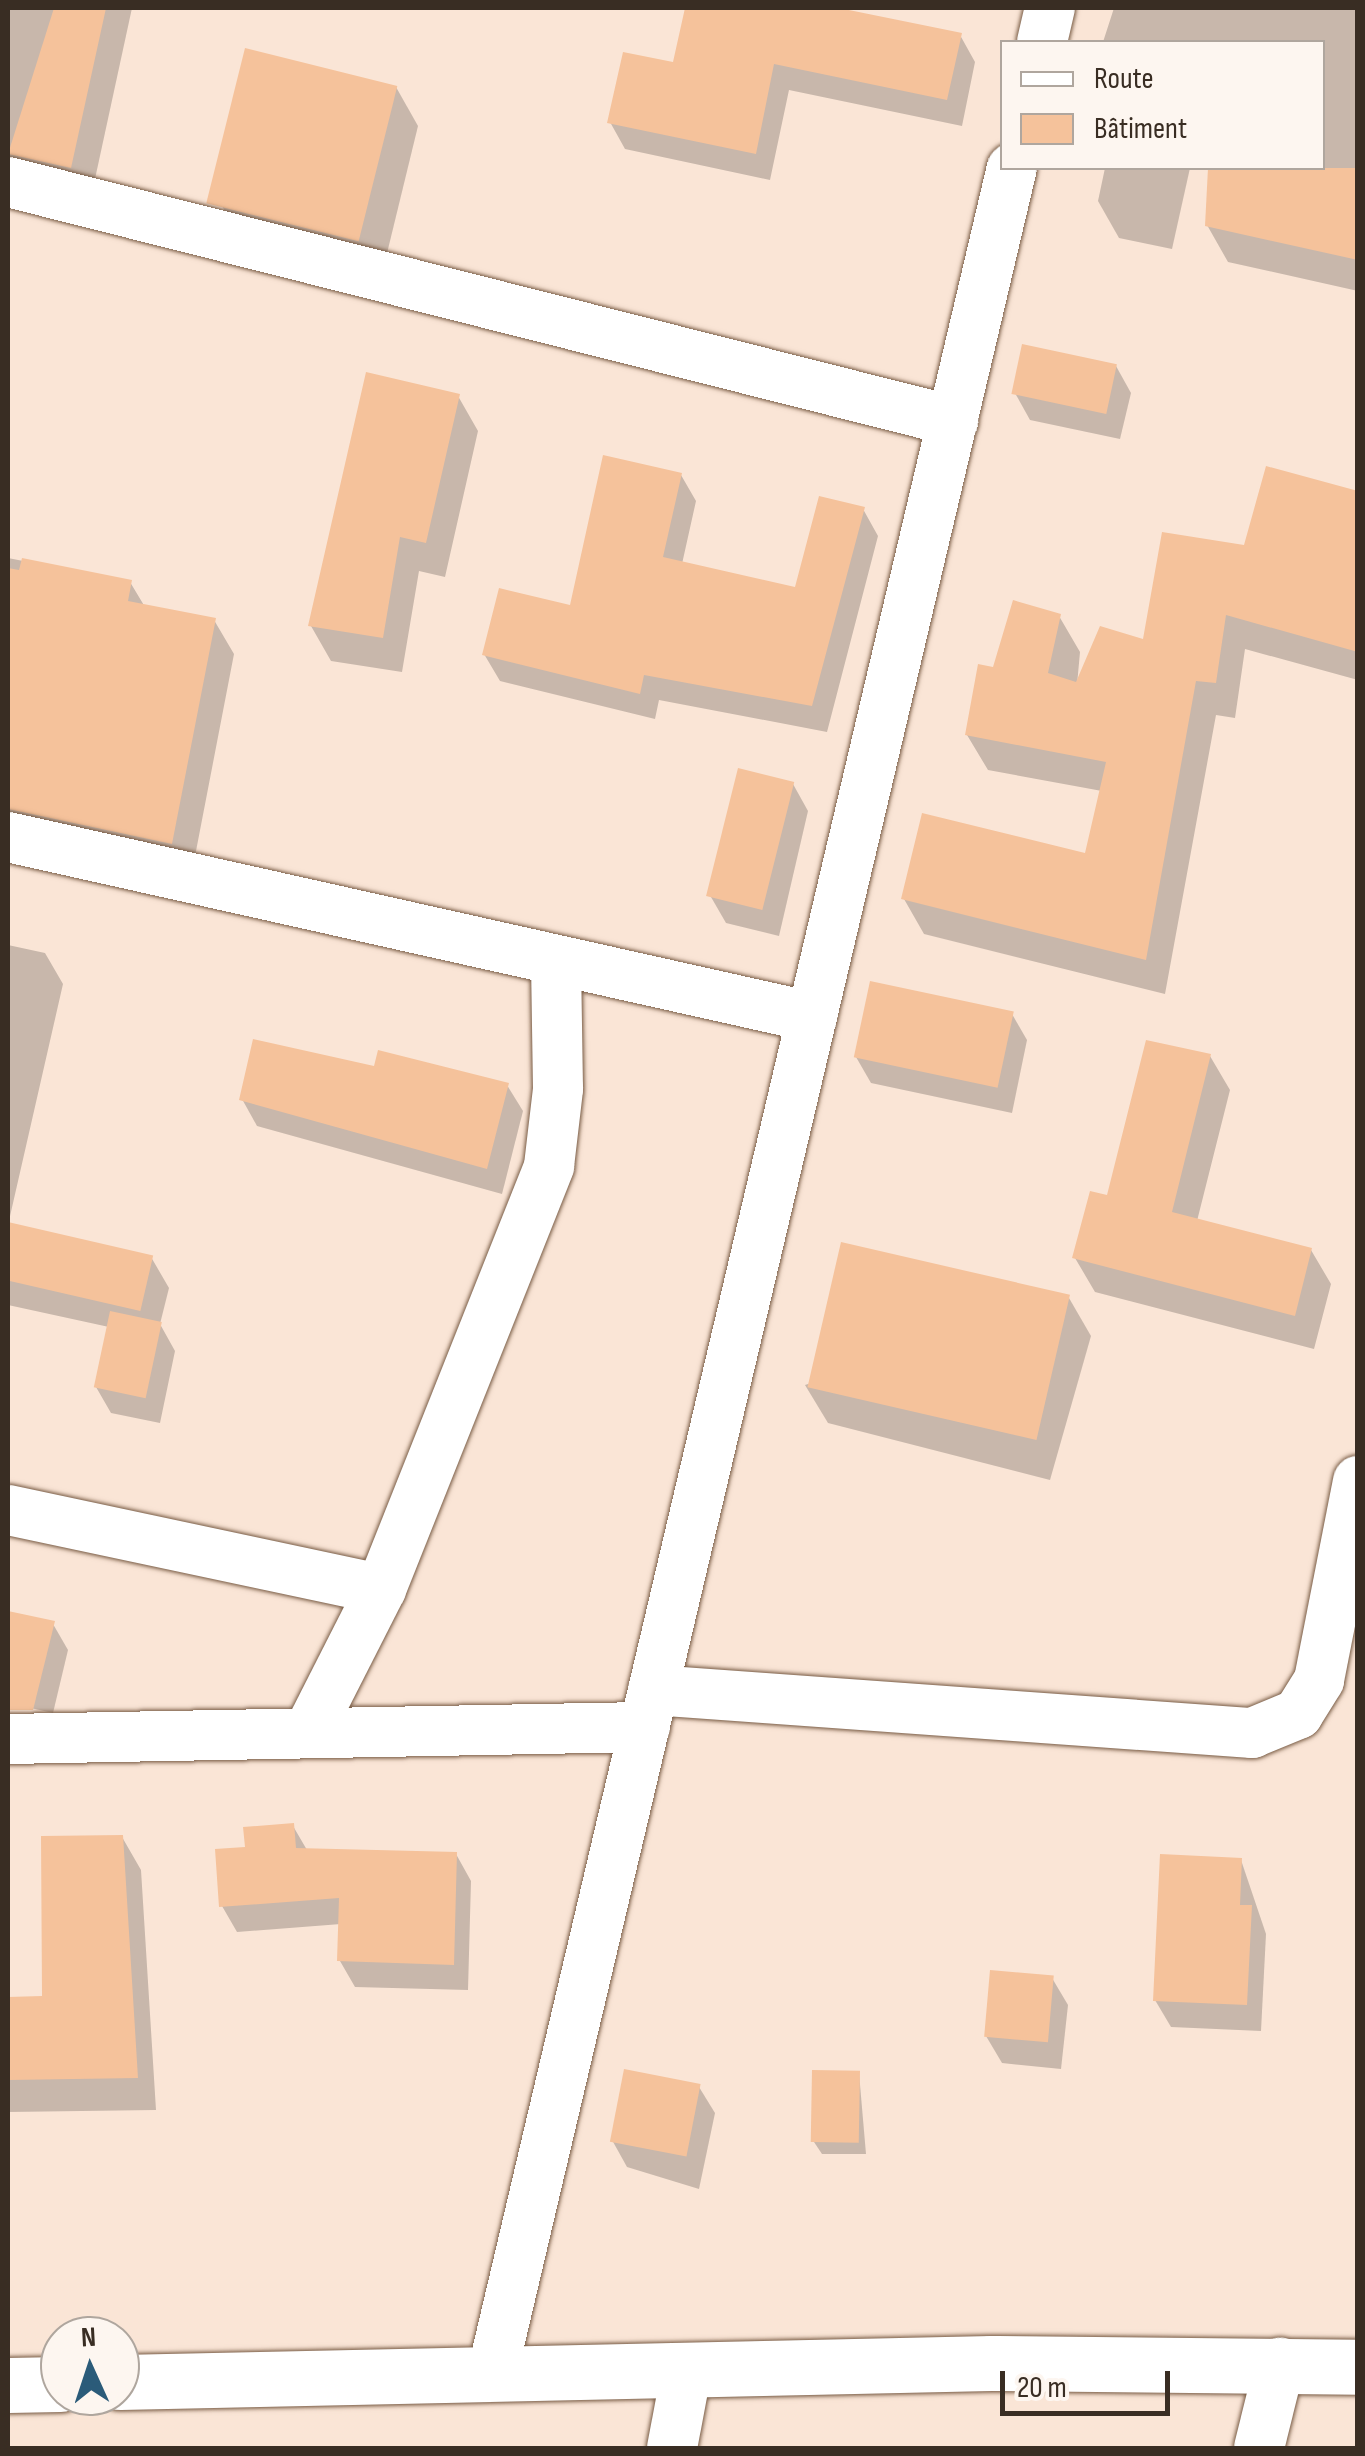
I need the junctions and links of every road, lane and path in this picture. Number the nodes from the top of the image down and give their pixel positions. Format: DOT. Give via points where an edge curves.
graph roads {
  1 [pos="1050,8"];
  2 [pos="1042,40"];
  3 [pos="1012,170"];
  4 [pos="8,182"];
  5 [pos="953,421"];
  6 [pos="8,837"];
  7 [pos="556,962"];
  8 [pos="812,1017"];
  9 [pos="1358,1481"];
  10 [pos="8,1510"];
  11 [pos="381,1589"];
  12 [pos="649,1709"];
  13 [pos="310,1729"];
  14 [pos="8,1740"];
  15 [pos="1280,2363"];
  16 [pos="1358,2368"];
  17 [pos="492,2374"];
  18 [pos="686,2374"];
  19 [pos="140,2382"];
  20 [pos="8,2384"];
  21 [pos="40,2384"];
  22 [pos="672,2448"];
  23 [pos="1259,2448"];
  1 -- 2 [label="street"];
  3 -- 5 [label="street"];
  4 -- 5 [label="street"];
  5 -- 8 [label="street"];
  6 -- 7 [label="street"];
  7 -- 8 [label="street"];
  7 -- 11 [label="street" via="558,1088 548,1166"];
  8 -- 12 [label="street"];
  9 -- 12 [label="street" via="1319,1680 1298,1714 1252,1733"];
  10 -- 11 [label="street"];
  11 -- 13 [label="street"];
  12 -- 13 [label="street"];
  12 -- 17 [label="street"];
  13 -- 14 [label="street"];
  15 -- 16 [label="street"];
  15 -- 18 [label="street"];
  15 -- 23 [label="street"];
  17 -- 18 [label="street"];
  17 -- 19 [label="street"];
  18 -- 22 [label="street"];
  20 -- 21 [label="street"];
}
